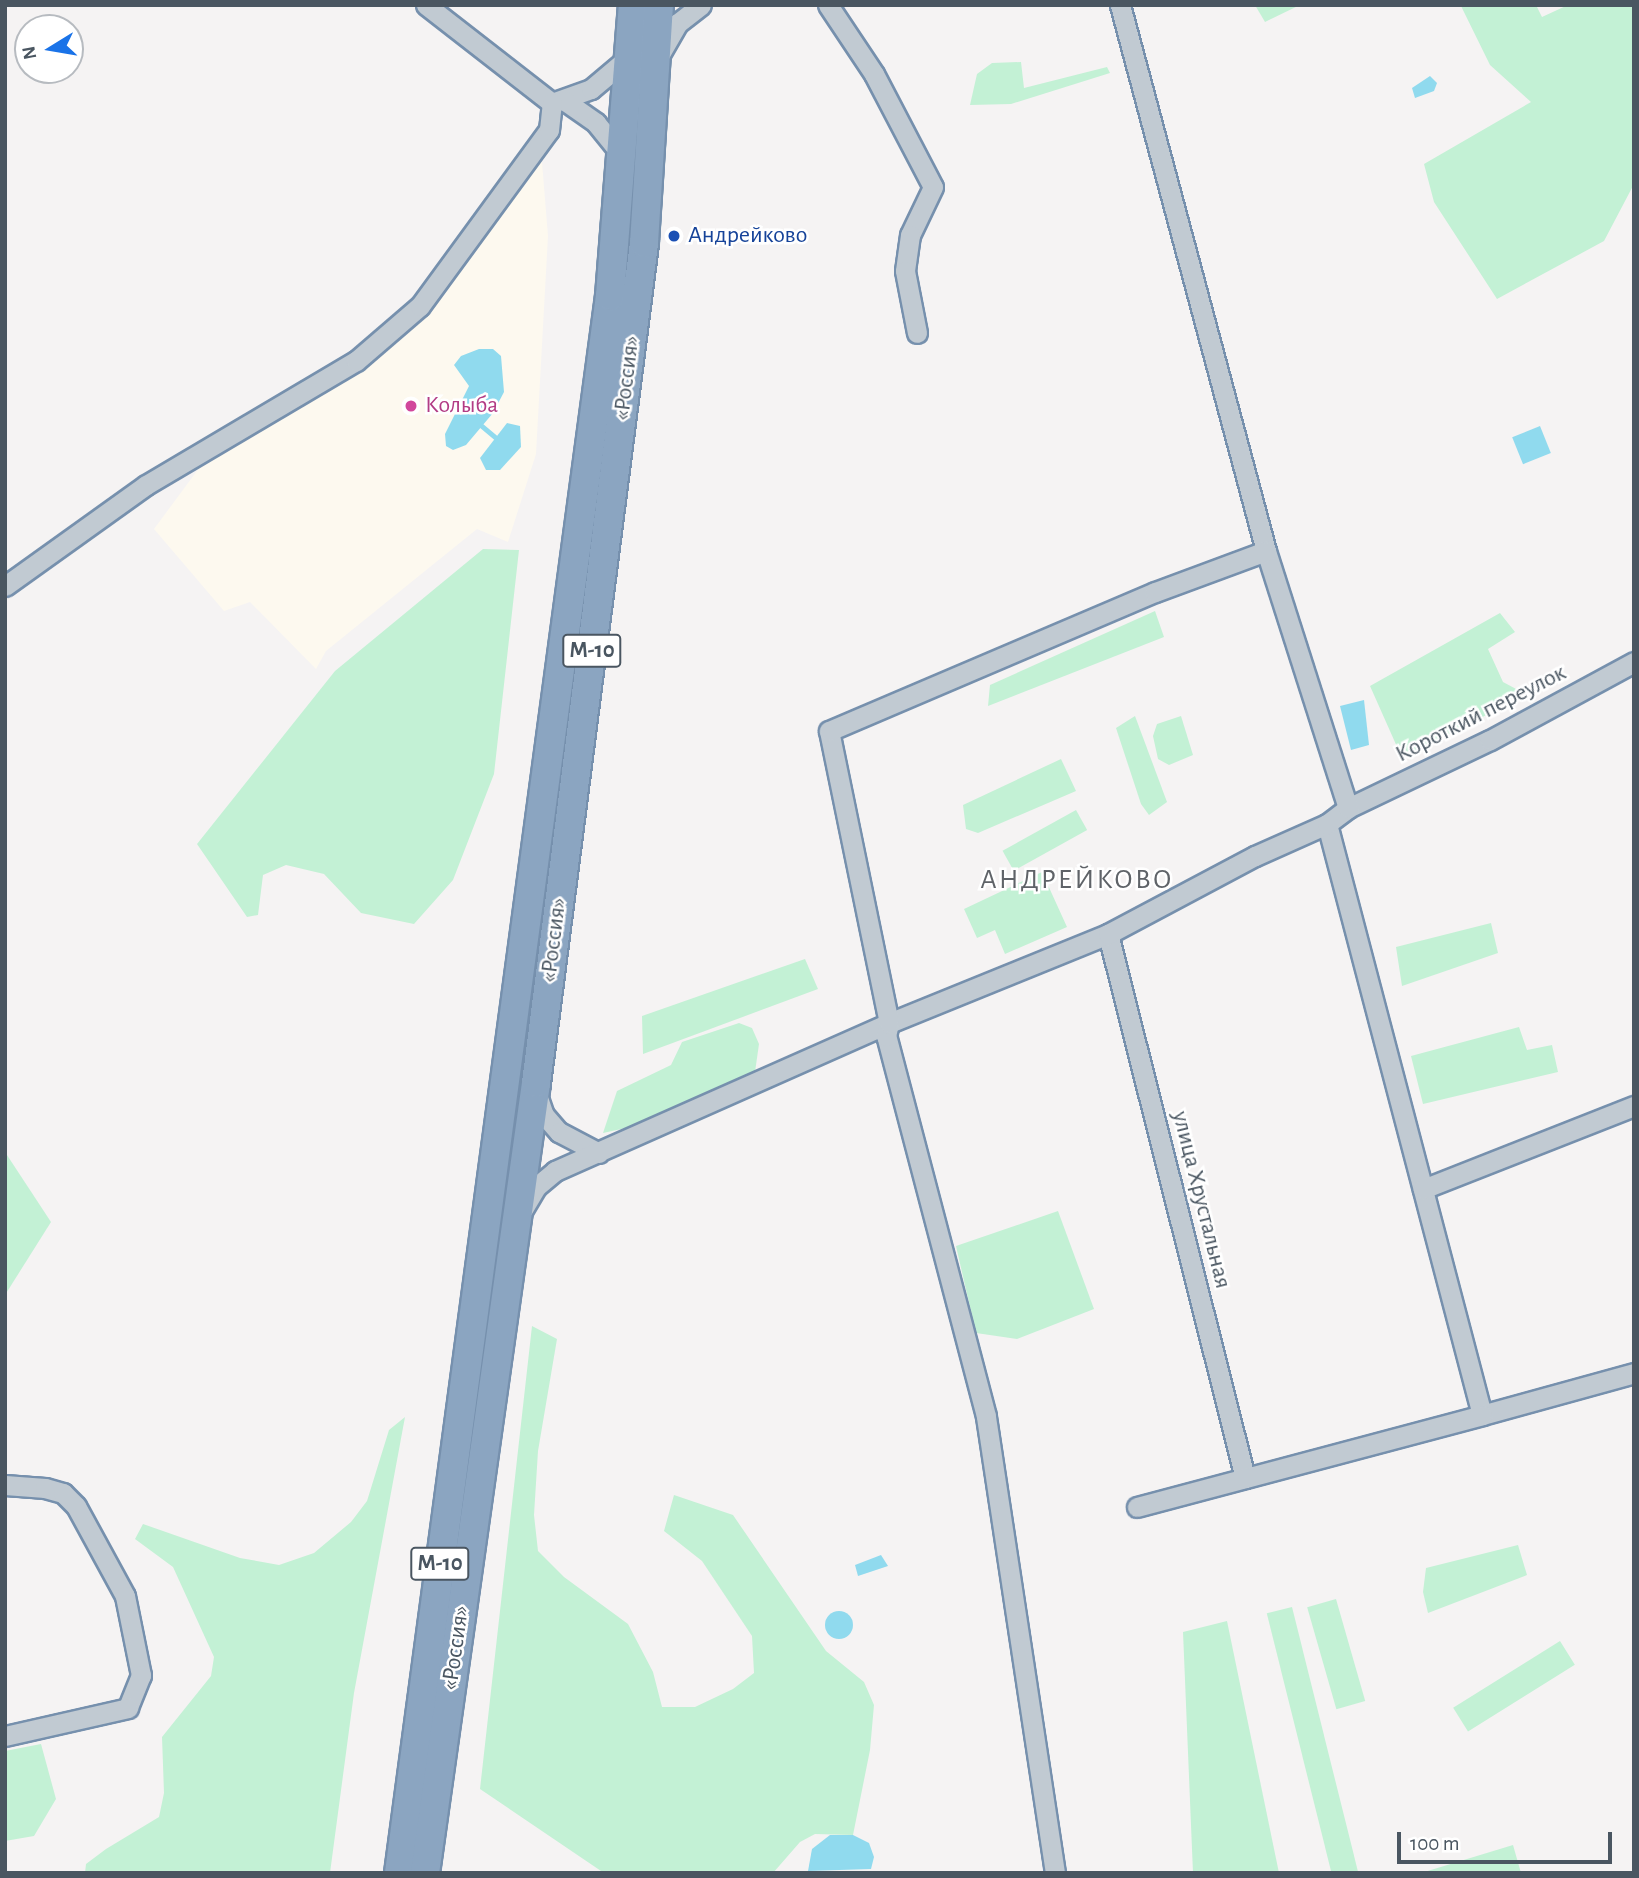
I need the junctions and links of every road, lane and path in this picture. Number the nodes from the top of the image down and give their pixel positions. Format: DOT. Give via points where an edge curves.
graph roads {
  1 [pos="426,5"];
  2 [pos="622,5"];
  3 [pos="633,5"];
  4 [pos="659,5"];
  5 [pos="701,5"];
  6 [pos="828,5"];
  7 [pos="1120,5"];
  8 [pos="620,65"];
  9 [pos="656,72"];
  10 [pos="559,102"];
  11 [pos="614,145"];
  12 [pos="610,296"];
  13 [pos="918,333"];
  14 [pos="1266,551"];
  15 [pos="5,586"];
  16 [pos="1634,662"];
  17 [pos="1348,808"];
  18 [pos="1327,824"];
  19 [pos="1108,934"];
  20 [pos="889,1023"];
  21 [pos="536,1083"];
  22 [pos="1634,1107"];
  23 [pos="598,1153"];
  24 [pos="1423,1189"];
  25 [pos="514,1229"];
  26 [pos="1634,1373"];
  27 [pos="1482,1415"];
  28 [pos="1245,1478"];
  29 [pos="5,1485"];
  30 [pos="1138,1507"];
  31 [pos="5,1736"];
  32 [pos="399,1873"];
  33 [pos="425,1873"];
  34 [pos="1055,1873"];
  1 -- 10 [label="street"];
  2 -- 8 [label="highway"];
  3 -- 12 [label="highway, «Россия» / М-10"];
  4 -- 9 [label="highway, «Россия» / М-10"];
  5 -- 9 [label="street" via="668,36"];
  6 -- 13 [label="street" via="874,74 933,187 910,235 905,271"];
  7 -- 14 [label="street"];
  8 -- 10 [label="street" via="599,84"];
  8 -- 11 [label="highway"];
  9 -- 21 [label="highway, «Россия» / М-10" via="644,243"];
  10 -- 11 [label="street" via="596,123"];
  10 -- 15 [label="street" via="549,130 420,306 356,361 146,485"];
  11 -- 12 [label="highway" via="606,240"];
  12 -- 32 [label="highway, «Россия» / М-10"];
  14 -- 17 [label="street"];
  14 -- 20 [label="street" via="1155,592 829,731"];
  16 -- 17 [label="street, Короткий переулок" via="1490,740"];
  17 -- 18 [label="street, Короткий переулок"];
  18 -- 19 [label="street, Короткий переулок" via="1255,856"];
  18 -- 24 [label="street"];
  19 -- 20 [label="street, Короткий переулок"];
  19 -- 28 [label="street, улица Хрустальная"];
  20 -- 23 [label="street, Короткий переулок"];
  20 -- 34 [label="street" via="886,1036 986,1416"];
  21 -- 23 [label="street" via="539,1105 550,1125 577,1145"];
  21 -- 25 [label="highway, «Россия» / М-10"];
  22 -- 24 [label="street"];
  23 -- 25 [label="street, Короткий переулок" via="545,1177"];
  24 -- 27 [label="street"];
  25 -- 33 [label="highway, «Россия» / М-10"];
  26 -- 27 [label="street"];
  27 -- 28 [label="street"];
  28 -- 30 [label="street"];
  29 -- 31 [label="street" via="63,1493 88,1522 134,1625 141,1675 135,1700 120,1711"];
}
